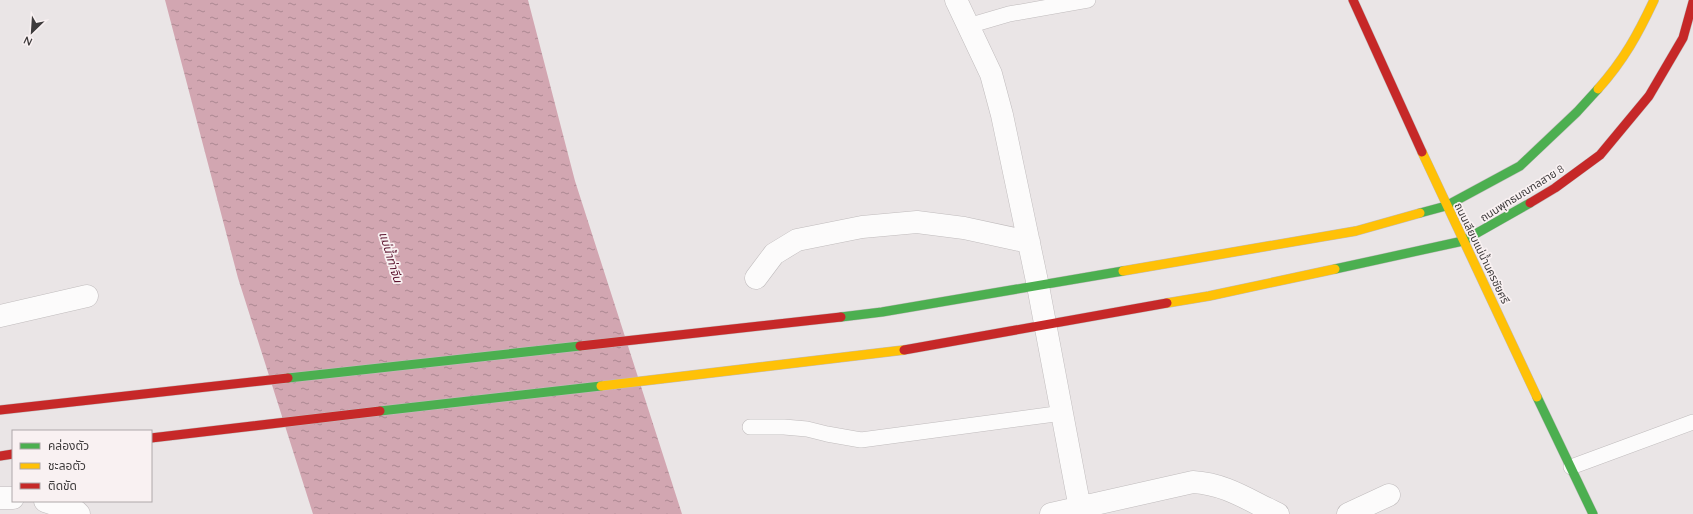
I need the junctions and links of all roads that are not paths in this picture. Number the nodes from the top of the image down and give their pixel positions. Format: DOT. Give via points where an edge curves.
graph roads {
  1 [pos="956,0"];
  2 [pos="1088,0"];
  3 [pos="1353,0"];
  4 [pos="1654,0"];
  5 [pos="1693,2"];
  6 [pos="968,26"];
  7 [pos="1446,206"];
  8 [pos="1463,241"];
  9 [pos="1029,242"];
  10 [pos="756,278"];
  11 [pos="1038,286"];
  12 [pos="87,296"];
  13 [pos="0,316"];
  14 [pos="1045,326"];
  15 [pos="0,410"];
  16 [pos="1063,413"];
  17 [pos="1693,422"];
  18 [pos="750,427"];
  19 [pos="152,438"];
  20 [pos="12,454"];
  21 [pos="0,456"];
  22 [pos="1571,466"];
  23 [pos="1389,495"];
  24 [pos="0,498"];
  25 [pos="12,498"];
  26 [pos="47,502"];
  27 [pos="1081,511"];
  28 [pos="79,514"];
  29 [pos="1051,514"];
  30 [pos="1278,514"];
  31 [pos="1348,514"];
  32 [pos="1593,514"];
  1 -- 6 [label="street"];
  2 -- 6 [label="lane" via="1009,14"];
  3 -- 7 [label="main road, ถนนเลียบแม่น้ำนครชัยศรี"];
  4 -- 7 [label="main road" via="1636,38 1614,71 1577,112 1520,166"];
  5 -- 8 [label="main road, ถนนพุทธมณฑลสาย 8" via="1683,38 1649,96 1600,155 1555,188"];
  6 -- 9 [label="street" via="993,81"];
  7 -- 8 [label="main road, ถนนเลียบแม่น้ำนครชัยศรี"];
  7 -- 11 [label="main road" via="1356,231"];
  8 -- 14 [label="main road, ถนนพุทธมณฑลสาย 8" via="1209,296"];
  8 -- 22 [label="main road, ถนนเลียบแม่น้ำนครชัยศรี"];
  9 -- 10 [label="street" via="964,228 917,222 862,227 797,240 774,254"];
  9 -- 11 [label="street"];
  11 -- 14 [label="street"];
  11 -- 15 [label="main road" via="882,312"];
  12 -- 13 [label="street"];
  14 -- 16 [label="street"];
  14 -- 19 [label="main road, ถนนพุทธมณฑลสาย 8" via="892,352"];
  16 -- 18 [label="lane" via="861,440 807,429"];
  16 -- 27 [label="street"];
  17 -- 22 [label="lane"];
  20 -- 21 [label="main road"];
  22 -- 32 [label="main road, ถนนเลียบแม่น้ำนครชัยศรี"];
  23 -- 31 [label="street"];
  24 -- 25 [label="street"];
  26 -- 28 [label="street"];
  27 -- 29 [label="street"];
  27 -- 30 [label="street" via="1193,482 1209,483 1233,491"];
}
